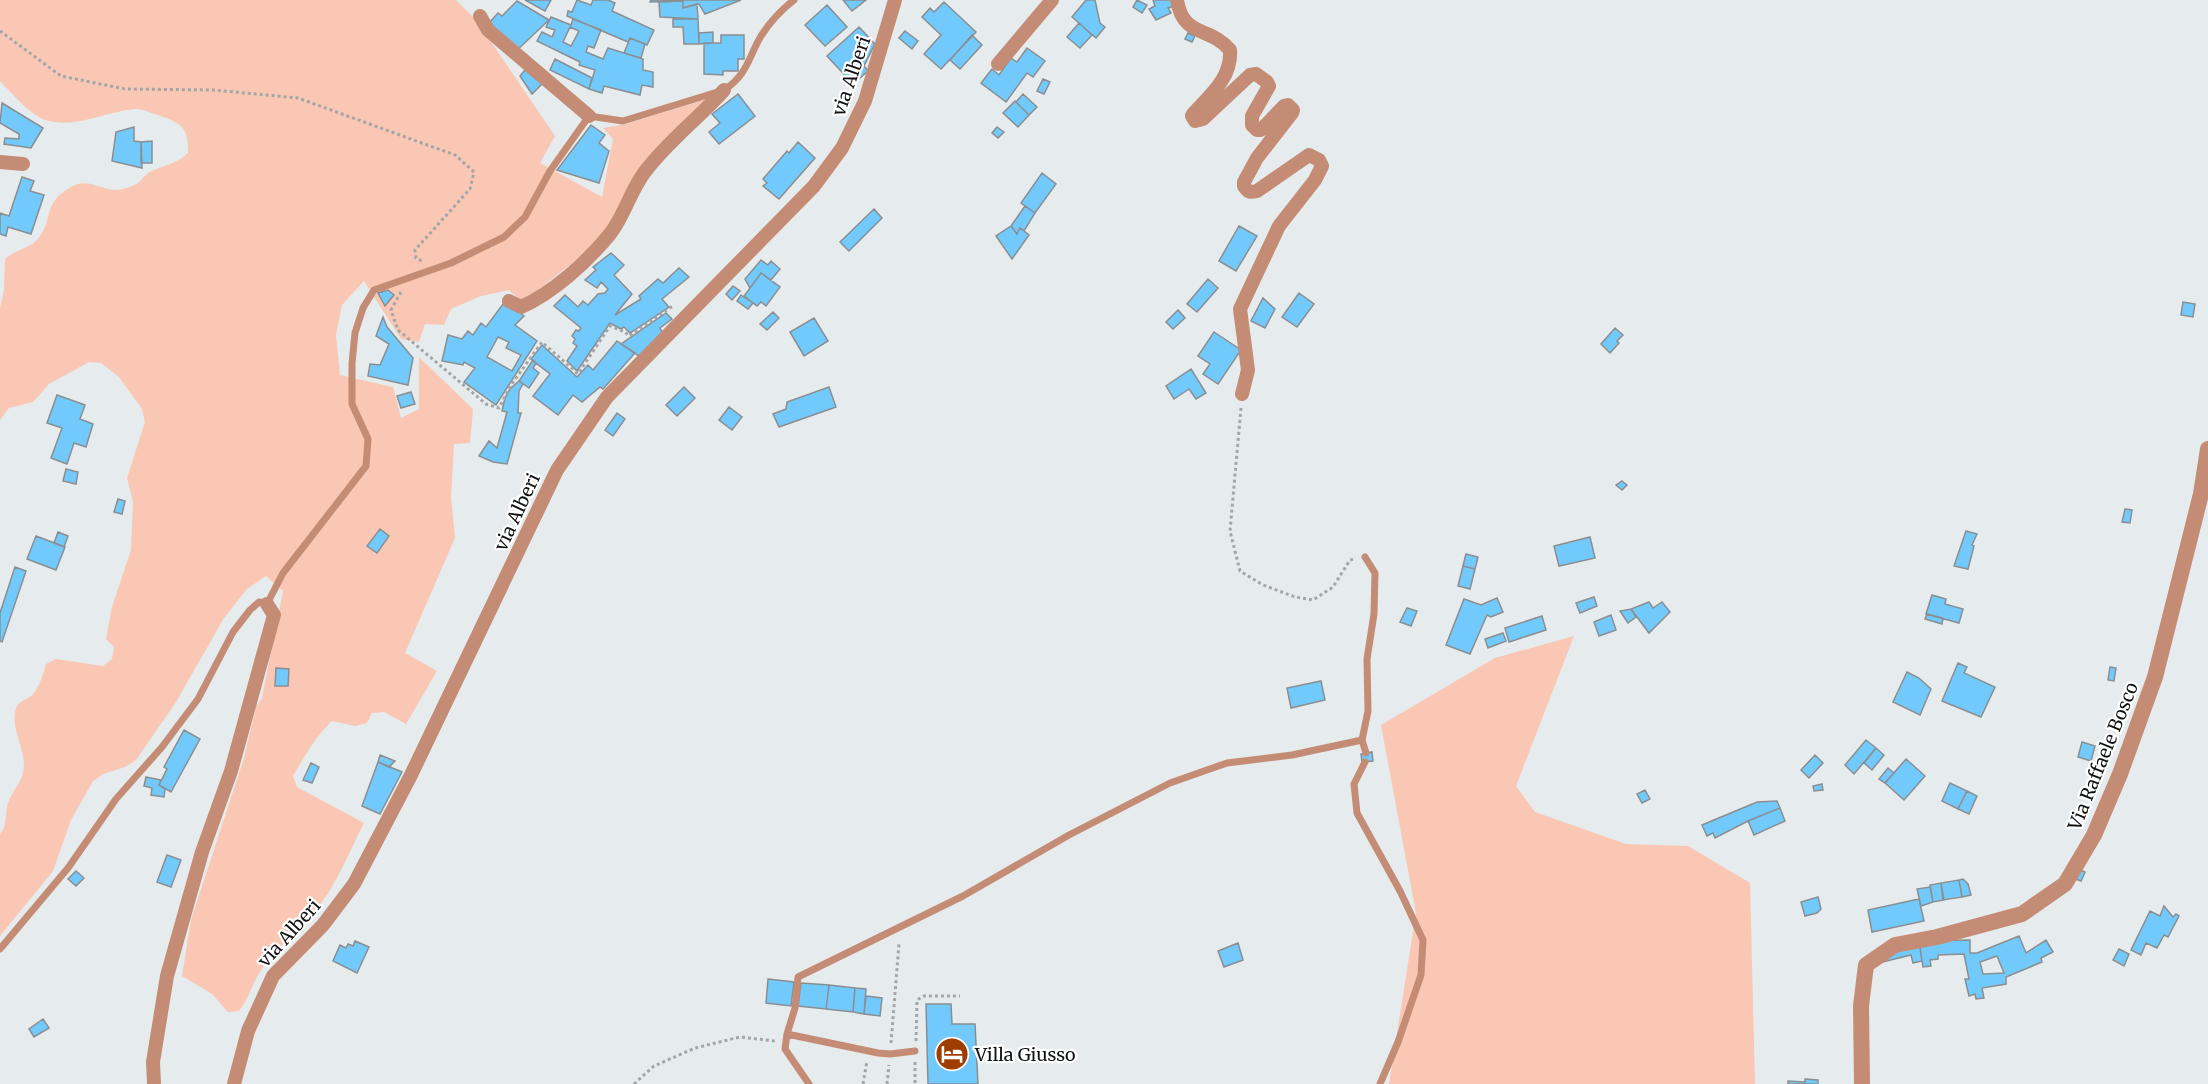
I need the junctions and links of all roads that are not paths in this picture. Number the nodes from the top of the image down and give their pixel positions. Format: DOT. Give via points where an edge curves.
graph roads {
  1 [pos="794,0"];
  2 [pos="895,0"];
  3 [pos="1052,0"];
  4 [pos="1177,0"];
  5 [pos="480,16"];
  6 [pos="998,64"];
  7 [pos="724,90"];
  8 [pos="589,116"];
  9 [pos="0,162"];
  10 [pos="23,164"];
  11 [pos="509,301"];
  12 [pos="1242,394"];
  13 [pos="2208,449"];
  14 [pos="1365,557"];
  15 [pos="267,604"];
  16 [pos="1362,740"];
  17 [pos="1366,753"];
  18 [pos="1365,762"];
  19 [pos="0,949"];
  20 [pos="787,1034"];
  21 [pos="915,1051"];
  22 [pos="154,1084"];
  23 [pos="234,1084"];
  24 [pos="809,1084"];
  25 [pos="1380,1084"];
  26 [pos="1862,1084"];
  1 -- 7 [label="lane" via="761,36 736,82"];
  2 -- 23 [label="street, via Alberi" via="865,101 842,148 814,186 607,397 557,470 411,775 354,884 323,925 273,976 248,1031"];
  3 -- 6 [label="street"];
  4 -- 12 [label="street" via="1184,22 1230,50 1227,72 1193,114 1195,121 1256,74 1269,86 1252,116 1252,125 1257,130 1284,106 1293,110 1257,158 1244,182 1247,191 1257,191 1309,155 1322,166 1279,225 1240,309 1248,370"];
  5 -- 8 [label="street" via="488,30"];
  7 -- 8 [label="lane" via="623,121"];
  7 -- 11 [label="street" via="658,155 642,175 610,233 570,274 521,308"];
  8 -- 15 [label="lane" via="550,171 525,217 504,237 451,262 374,290 355,333 352,363 352,404 368,439 366,466 283,573"];
  9 -- 10 [label="street"];
  13 -- 26 [label="street, Via Raffaele Bosco" via="2201,494 2156,677 2094,835 2065,884 2022,914 1937,938 1895,945 1866,965 1861,1006"];
  14 -- 16 [label="lane" via="1375,573 1367,659 1368,711"];
  15 -- 19 [label="lane" via="259,602 239,624 198,699 116,799 68,868"];
  15 -- 22 [label="street" via="274,615 231,771 202,852 167,976 153,1062"];
  16 -- 17 [label="lane"];
  16 -- 20 [label="lane" via="1227,763 1170,783 963,896 798,976 795,1008"];
  18 -- 25 [label="lane" via="1354,784 1357,813 1423,940 1421,975"];
  20 -- 21 [label="lane" via="890,1054"];
  20 -- 24 [label="lane" via="785,1049"];
}
